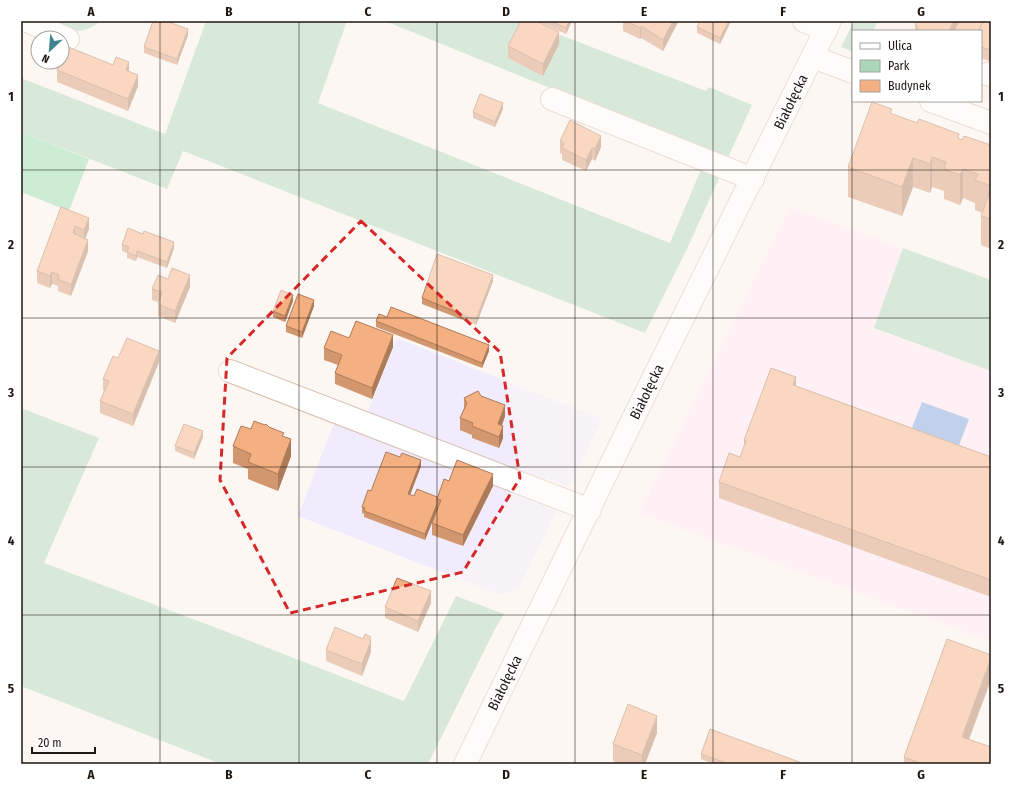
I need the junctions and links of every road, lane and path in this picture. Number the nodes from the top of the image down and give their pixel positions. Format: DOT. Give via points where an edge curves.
graph roads {
  1 [pos="27,21"];
  2 [pos="804,21"];
  3 [pos="828,25"];
  4 [pos="48,30"];
  5 [pos="813,57"];
  6 [pos="852,72"];
  7 [pos="552,99"];
  8 [pos="935,102"];
  9 [pos="991,123"];
  10 [pos="753,179"];
  11 [pos="230,371"];
  12 [pos="590,510"];
  13 [pos="465,764"];
  1 -- 4 [label="street"];
  2 -- 3 [label="street"];
  3 -- 5 [label="street, Białołęcka"];
  5 -- 6 [label="street"];
  5 -- 10 [label="street, Białołęcka"];
  7 -- 10 [label="street"];
  8 -- 9 [label="street"];
  10 -- 12 [label="street, Białołęcka"];
  11 -- 12 [label="street"];
  12 -- 13 [label="street, Białołęcka"];
}
